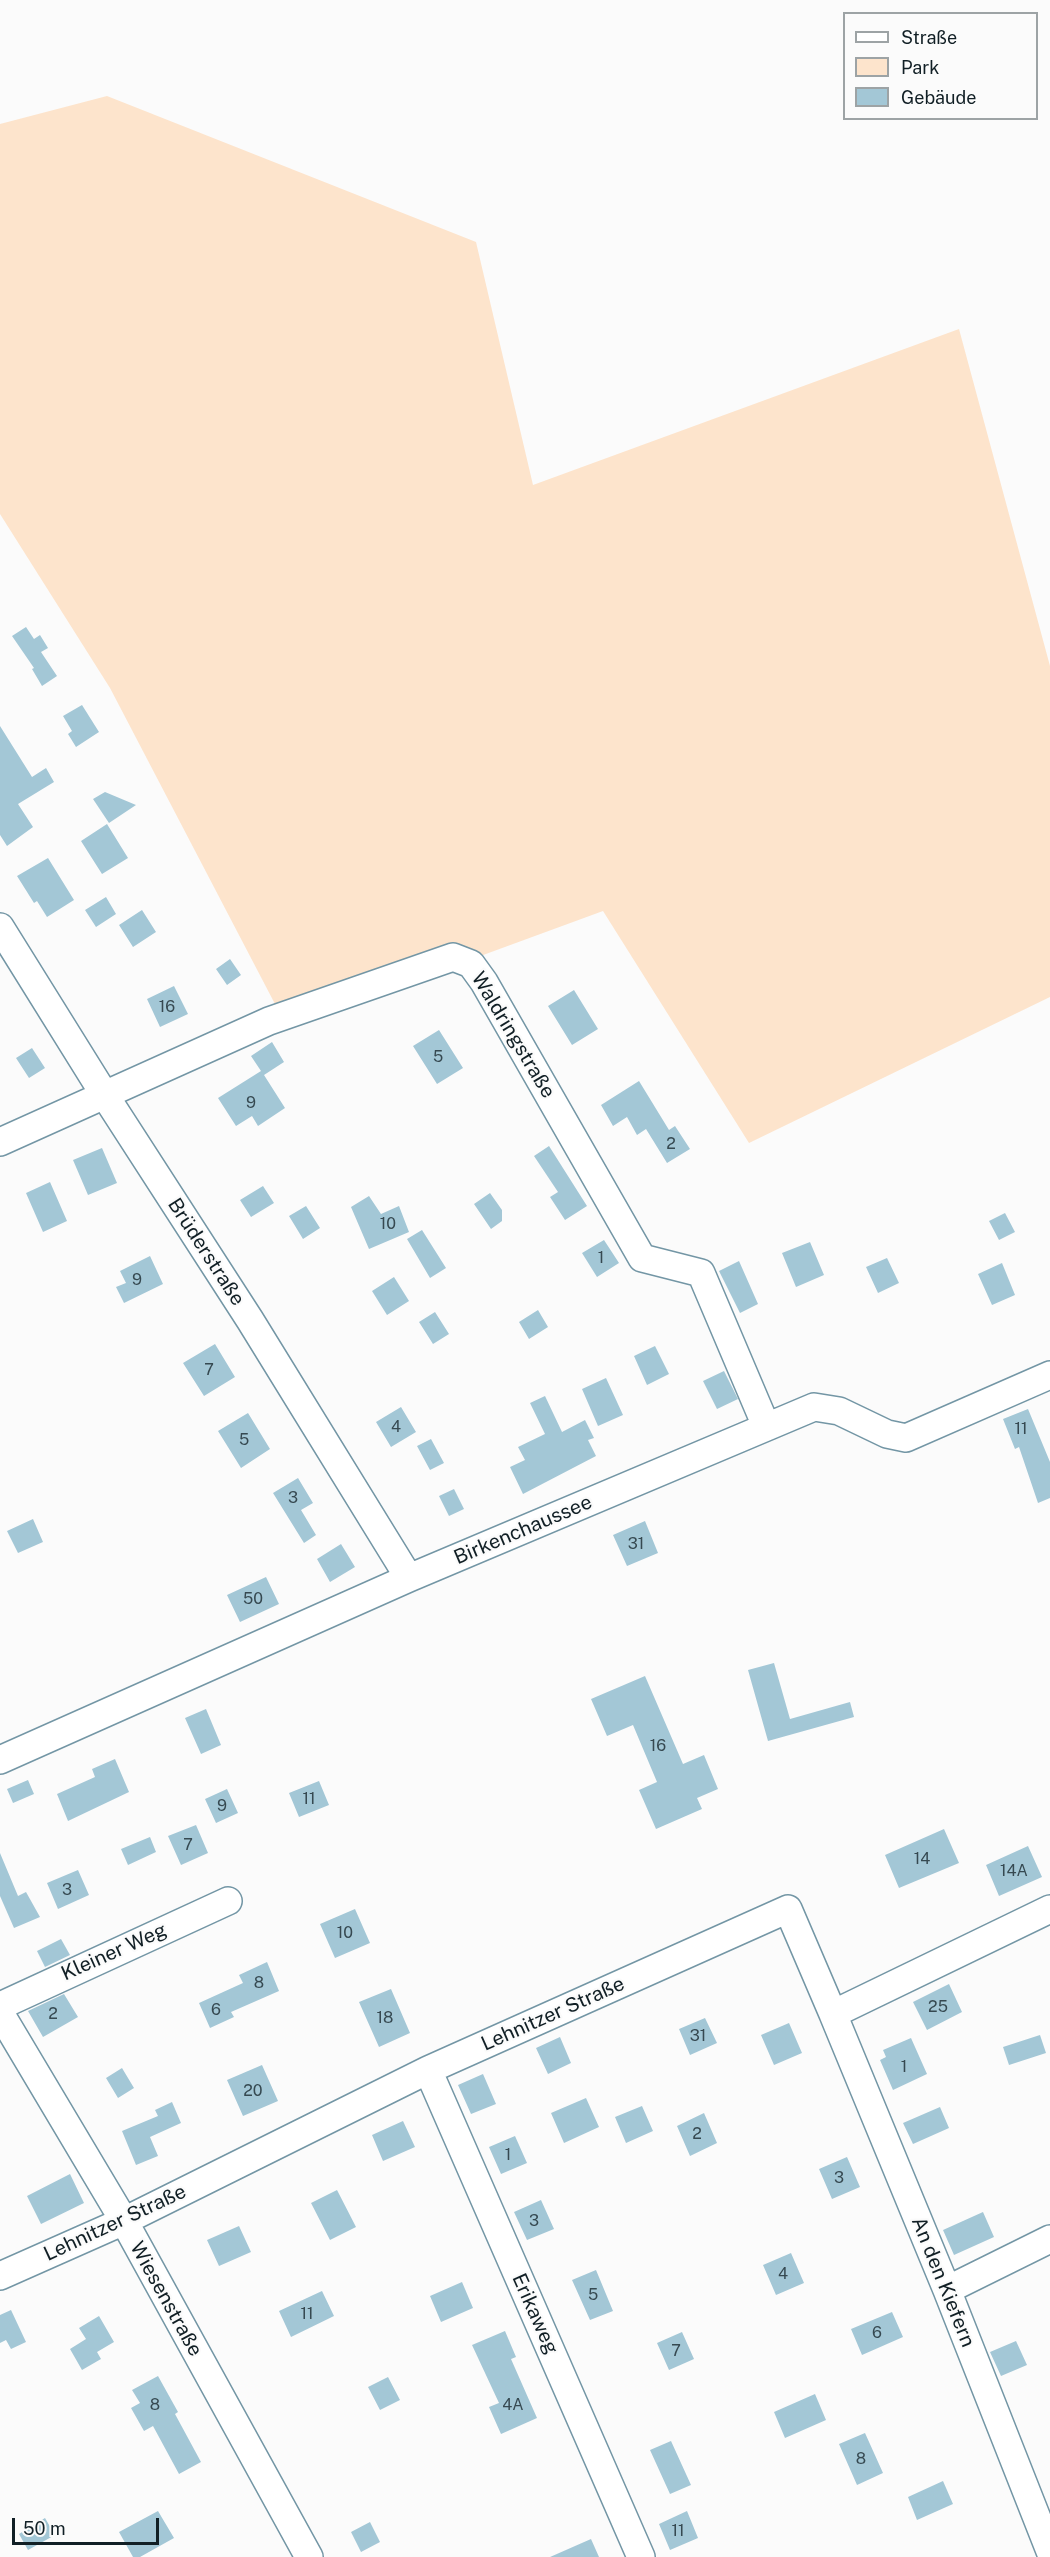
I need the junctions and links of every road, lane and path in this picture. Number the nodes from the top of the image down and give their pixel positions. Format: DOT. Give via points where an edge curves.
graph roads {
  1 [pos="0,927"];
  2 [pos="104,1094"];
  3 [pos="0,1142"];
  4 [pos="1050,1375"];
  5 [pos="766,1426"];
  6 [pos="409,1578"];
  7 [pos="0,1760"];
  8 [pos="228,1900"];
  9 [pos="1050,1909"];
  10 [pos="0,2006"];
  11 [pos="0,2013"];
  12 [pos="833,2014"];
  13 [pos="429,2070"];
  14 [pos="123,2221"];
  15 [pos="1050,2239"];
  16 [pos="0,2276"];
  17 [pos="947,2290"];
  18 [pos="1050,2551"];
  19 [pos="309,2557"];
  20 [pos="641,2557"];
  1 -- 2 [label="street, Brüderstraße"];
  2 -- 3 [label="street, Waldringstraße"];
  2 -- 5 [label="street, Waldringstraße" via="280,1017 453,957 471,964 642,1258 700,1273"];
  2 -- 6 [label="street, Brüderstraße" via="250,1320"];
  4 -- 5 [label="street, Birkenchaussee" via="906,1438 887,1434 839,1411 814,1407"];
  5 -- 6 [label="street, Birkenchaussee"];
  6 -- 7 [label="street, Birkenchaussee"];
  8 -- 10 [label="street, Kleiner Weg"];
  9 -- 12 [label="street"];
  11 -- 14 [label="street, Wiesenstraße"];
  12 -- 13 [label="street, Lehnitzer Straße" via="788,1909"];
  12 -- 17 [label="street, An den Kiefern"];
  13 -- 14 [label="street, Lehnitzer Straße"];
  13 -- 20 [label="street, Erikaweg"];
  14 -- 16 [label="street, Lehnitzer Straße"];
  14 -- 19 [label="street, Wiesenstraße"];
  15 -- 17 [label="street"];
  17 -- 18 [label="street, An den Kiefern"];
}
